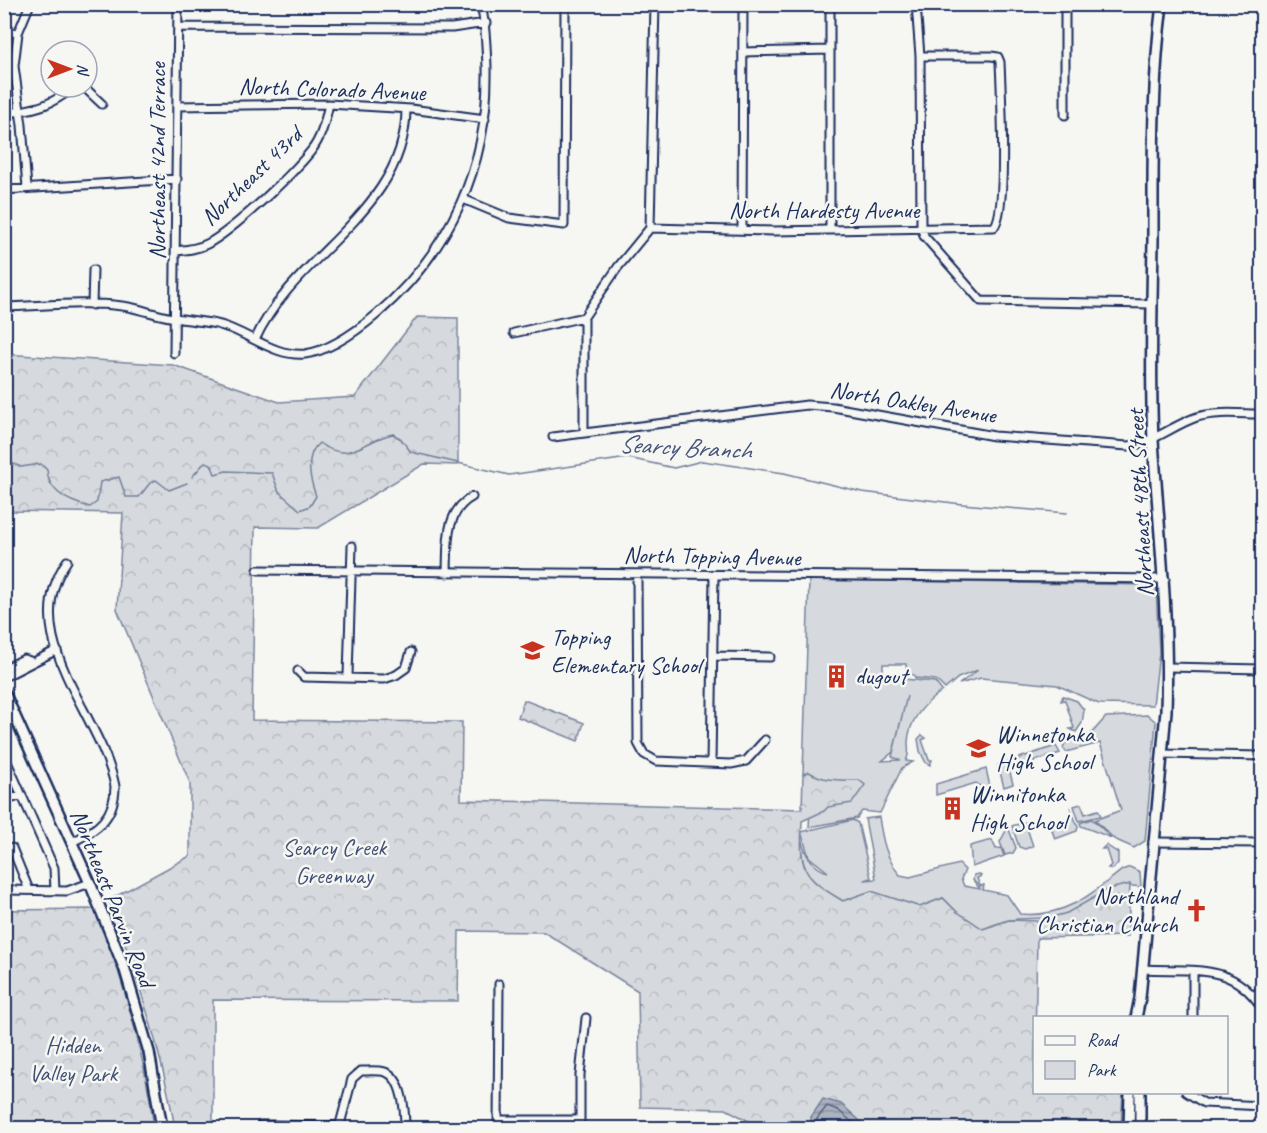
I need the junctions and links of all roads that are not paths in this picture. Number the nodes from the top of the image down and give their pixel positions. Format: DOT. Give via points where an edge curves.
graph roads {
  1 [pos="30,4"];
  2 [pos="178,4"];
  3 [pos="481,4"];
  4 [pos="565,4"];
  5 [pos="655,4"];
  6 [pos="743,4"];
  7 [pos="830,4"];
  8 [pos="916,4"];
  9 [pos="1065,4"];
  10 [pos="1162,4"];
  11 [pos="486,23"];
  12 [pos="178,27"];
  13 [pos="4,31"];
  14 [pos="18,33"];
  15 [pos="830,50"];
  16 [pos="743,51"];
  17 [pos="920,56"];
  18 [pos="58,99"];
  19 [pos="97,99"];
  20 [pos="102,104"];
  21 [pos="329,104"];
  22 [pos="177,106"];
  23 [pos="406,109"];
  24 [pos="20,111"];
  25 [pos="4,114"];
  26 [pos="1065,115"];
  27 [pos="485,119"];
  28 [pos="177,179"];
  29 [pos="27,188"];
  30 [pos="4,190"];
  31 [pos="462,199"];
  32 [pos="650,228"];
  33 [pos="742,230"];
  34 [pos="830,230"];
  35 [pos="923,230"];
  36 [pos="176,251"];
  37 [pos="6,267"];
  38 [pos="93,270"];
  39 [pos="4,299"];
  40 [pos="1152,304"];
  41 [pos="92,306"];
  42 [pos="4,307"];
  43 [pos="584,317"];
  44 [pos="176,318"];
  45 [pos="514,333"];
  46 [pos="255,340"];
  47 [pos="174,353"];
  48 [pos="1263,414"];
  49 [pos="584,433"];
  50 [pos="553,437"];
  51 [pos="1153,438"];
  52 [pos="472,497"];
  53 [pos="352,546"];
  54 [pos="67,561"];
  55 [pos="258,570"];
  56 [pos="351,572"];
  57 [pos="447,573"];
  58 [pos="637,575"];
  59 [pos="714,576"];
  60 [pos="1165,579"];
  61 [pos="57,650"];
  62 [pos="411,652"];
  63 [pos="713,656"];
  64 [pos="770,657"];
  65 [pos="30,661"];
  66 [pos="1167,667"];
  67 [pos="4,669"];
  68 [pos="1263,669"];
  69 [pos="298,670"];
  70 [pos="348,676"];
  71 [pos="4,677"];
  72 [pos="4,692"];
  73 [pos="765,740"];
  74 [pos="1162,754"];
  75 [pos="4,755"];
  76 [pos="1263,756"];
  77 [pos="711,764"];
  78 [pos="22,795"];
  79 [pos="4,801"];
  80 [pos="72,842"];
  81 [pos="1153,842"];
  82 [pos="1263,843"];
  83 [pos="12,848"];
  84 [pos="90,883"];
  85 [pos="4,890"];
  86 [pos="29,890"];
  87 [pos="55,891"];
  88 [pos="1142,969"];
  89 [pos="1192,972"];
  90 [pos="499,984"];
  91 [pos="1263,989"];
  92 [pos="1255,996"];
  93 [pos="1140,998"];
  94 [pos="1263,1008"];
  95 [pos="1136,1016"];
  96 [pos="1143,1016"];
  97 [pos="1193,1016"];
  98 [pos="586,1018"];
  99 [pos="1130,1094"];
  100 [pos="1140,1094"];
  101 [pos="1189,1094"];
  102 [pos="1263,1106"];
  103 [pos="498,1124"];
  104 [pos="580,1124"];
  105 [pos="261,1125"];
  106 [pos="283,1127"];
  107 [pos="339,1127"];
  108 [pos="161,1128"];
  109 [pos="405,1128"];
  110 [pos="1129,1128"];
  111 [pos="1140,1128"];
  1 -- 14 [label="street"];
  2 -- 12 [label="street, Northeast 42nd Terrace"];
  3 -- 11 [label="street"];
  4 -- 31 [label="street" via="564,225 509,218"];
  5 -- 32 [label="street"];
  6 -- 16 [label="street"];
  7 -- 15 [label="street"];
  8 -- 17 [label="street"];
  9 -- 26 [label="street"];
  10 -- 40 [label="street, Northeast 48th Street" via="1153,86"];
  11 -- 12 [label="street" via="452,28"];
  11 -- 27 [label="street"];
  12 -- 22 [label="street, Northeast 42nd Terrace"];
  13 -- 14 [label="street"];
  14 -- 24 [label="street" via="14,66"];
  15 -- 16 [label="street"];
  15 -- 34 [label="street"];
  16 -- 33 [label="street"];
  17 -- 35 [label="street"];
  17 -- 35 [label="street, North Hardesty Avenue" via="998,57 1002,174 996,225 990,229"];
  18 -- 24 [label="street"];
  19 -- 20 [label="street"];
  21 -- 22 [label="street, North Colorado Avenue"];
  21 -- 23 [label="street, North Colorado Avenue"];
  21 -- 36 [label="street, Northeast 43rd" via="310,152 259,202 207,244"];
  22 -- 28 [label="street, Northeast 42nd Terrace"];
  23 -- 27 [label="street, North Colorado Avenue"];
  23 -- 46 [label="street" via="402,148 389,179 271,309"];
  24 -- 25 [label="street"];
  24 -- 29 [label="street"];
  27 -- 31 [label="street"];
  28 -- 29 [label="street"];
  28 -- 36 [label="street, Northeast 42nd Terrace"];
  29 -- 30 [label="street"];
  31 -- 46 [label="street" via="450,225 419,271 360,327 304,354 283,353"];
  32 -- 33 [label="street, North Hardesty Avenue"];
  32 -- 43 [label="street"];
  33 -- 34 [label="street, North Hardesty Avenue"];
  34 -- 35 [label="street, North Hardesty Avenue"];
  35 -- 40 [label="street" via="936,251 981,301"];
  36 -- 44 [label="street, Northeast 42nd Terrace"];
  37 -- 39 [label="street"];
  38 -- 41 [label="street"];
  40 -- 51 [label="street, Northeast 48th Street"];
  41 -- 42 [label="street"];
  41 -- 44 [label="street" via="122,306"];
  43 -- 45 [label="street"];
  43 -- 49 [label="street"];
  44 -- 46 [label="street" via="222,325"];
  44 -- 47 [label="street, Northeast 42nd Terrace"];
  48 -- 51 [label="street, North Oakley Avenue" via="1206,415"];
  49 -- 50 [label="street, North Oakley Avenue"];
  49 -- 51 [label="street, North Oakley Avenue" via="807,405 1061,443 1128,446"];
  51 -- 60 [label="street, Northeast 48th Street"];
  52 -- 57 [label="street" via="451,521"];
  53 -- 56 [label="street"];
  54 -- 61 [label="street" via="49,605 49,623"];
  55 -- 56 [label="street, North Topping Avenue"];
  56 -- 57 [label="street, North Topping Avenue"];
  56 -- 70 [label="street"];
  57 -- 58 [label="street, North Topping Avenue"];
  58 -- 59 [label="street, North Topping Avenue"];
  58 -- 77 [label="street" via="639,747 656,761"];
  59 -- 60 [label="street, North Topping Avenue"];
  59 -- 63 [label="street"];
  60 -- 66 [label="street, Northeast 48th Street"];
  61 -- 65 [label="street"];
  61 -- 80 [label="street" via="115,786 113,805 102,826"];
  62 -- 70 [label="street" via="406,668 396,675 384,679"];
  63 -- 64 [label="street"];
  63 -- 77 [label="street"];
  65 -- 67 [label="street" via="24,659"];
  65 -- 71 [label="street"];
  66 -- 68 [label="street"];
  66 -- 74 [label="street, Northeast 48th Street"];
  69 -- 70 [label="street" via="304,677"];
  72 -- 80 [label="street, Northeast Parvin Road"];
  73 -- 77 [label="street" via="746,761"];
  74 -- 76 [label="street"];
  74 -- 81 [label="street, Northeast 48th Street"];
  75 -- 78 [label="street"];
  78 -- 79 [label="street"];
  78 -- 87 [label="street" via="54,868"];
  80 -- 84 [label="street, Northeast Parvin Road"];
  81 -- 82 [label="street"];
  81 -- 88 [label="street, Northeast 48th Street"];
  83 -- 86 [label="street"];
  84 -- 87 [label="street"];
  84 -- 108 [label="street, Northeast Parvin Road" via="125,970 149,1052"];
  85 -- 86 [label="street"];
  86 -- 87 [label="street"];
  88 -- 89 [label="street"];
  88 -- 93 [label="street, Northeast 48th Street"];
  89 -- 92 [label="street" via="1230,976"];
  89 -- 97 [label="street"];
  90 -- 103 [label="street"];
  91 -- 92 [label="street"];
  92 -- 94 [label="street"];
  93 -- 95 [label="street, Northeast 48th Street"];
  93 -- 96 [label="street, Northeast 48th Street"];
  98 -- 104 [label="street"];
  99 -- 110 [label="street"];
  100 -- 111 [label="street"];
  101 -- 102 [label="street" via="1204,1103"];
  103 -- 104 [label="street"];
  105 -- 106 [label="street"];
  106 -- 107 [label="street"];
  107 -- 109 [label="street" via="356,1073 383,1071 397,1084"];
}
